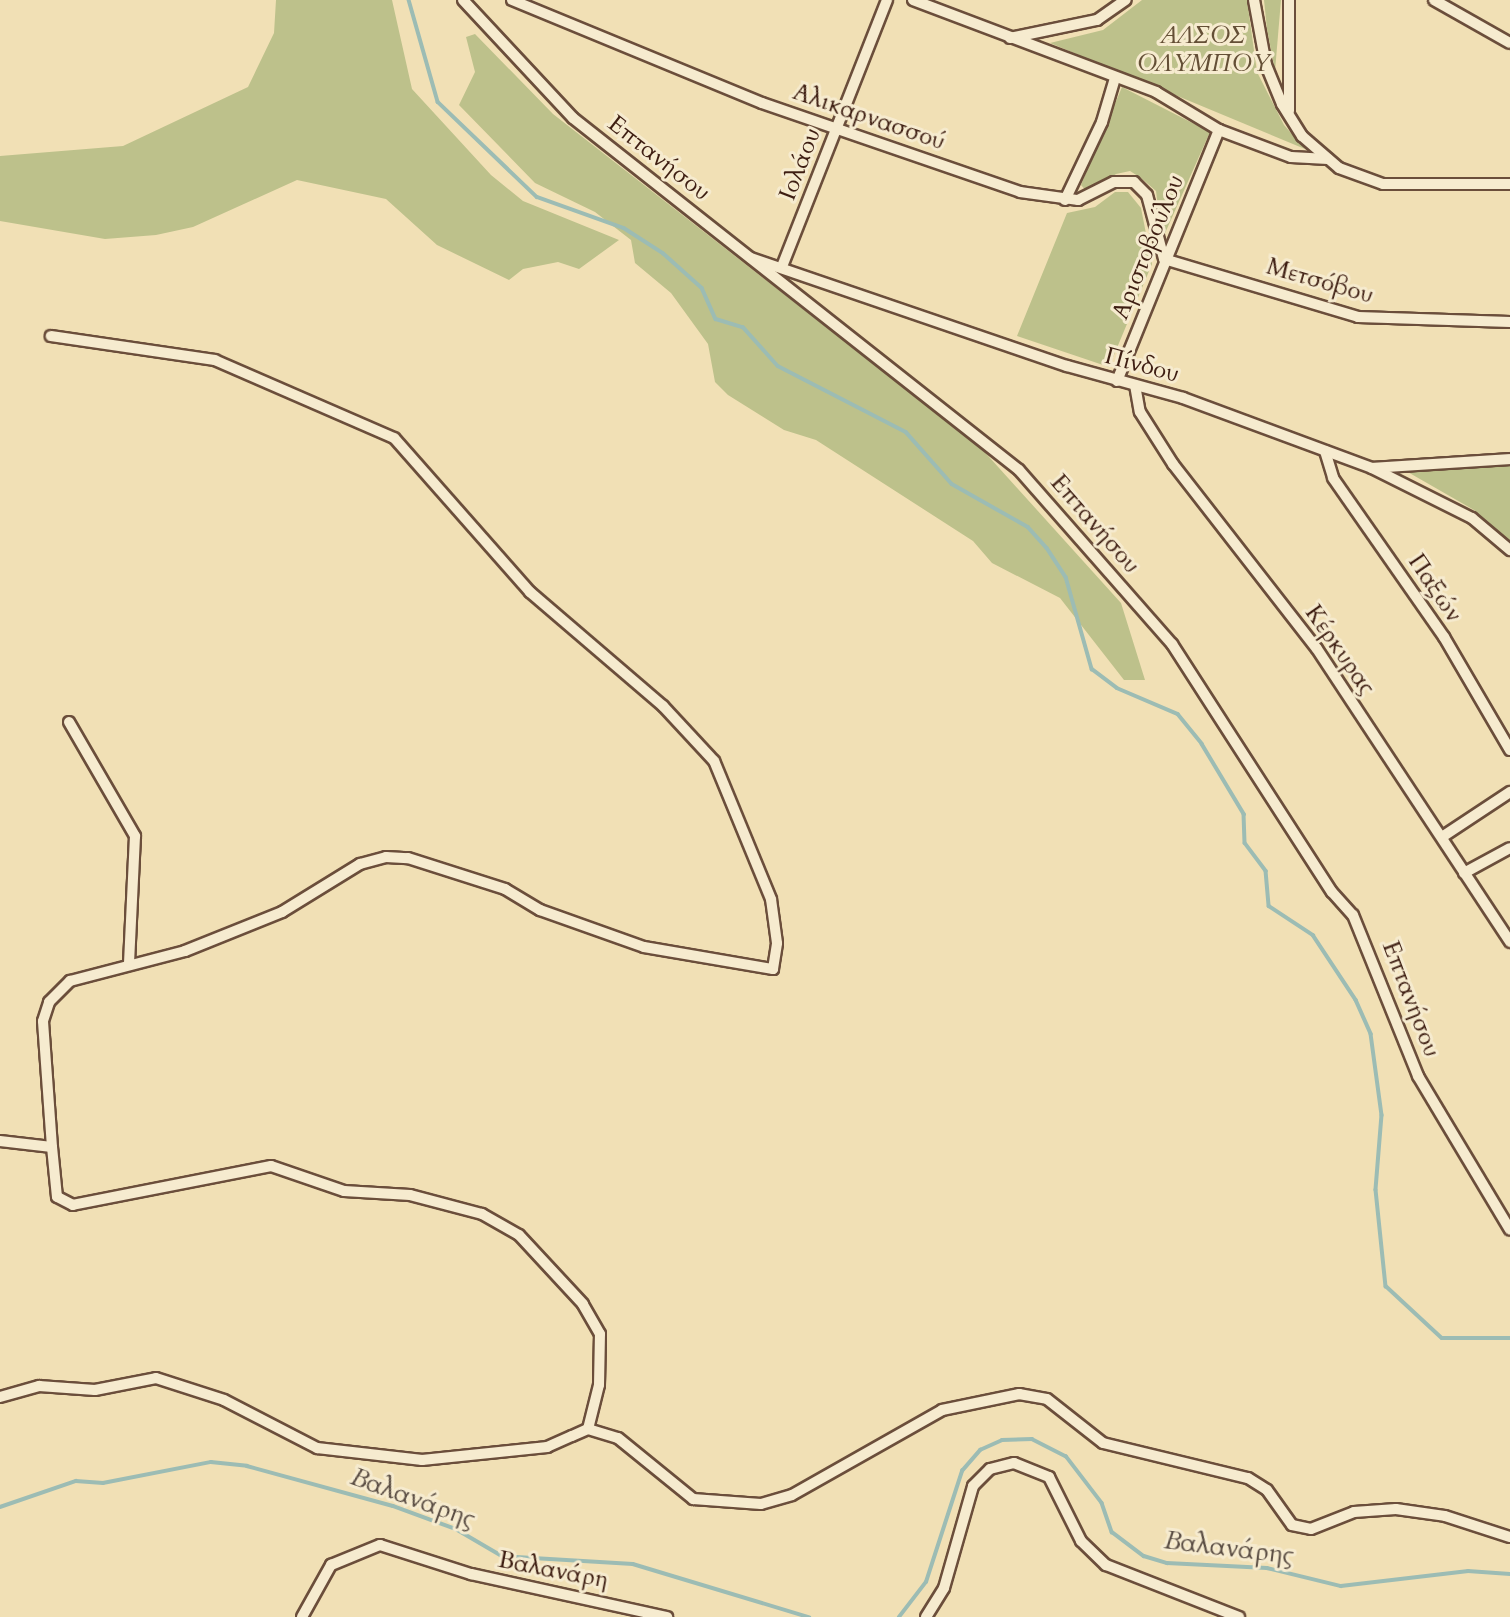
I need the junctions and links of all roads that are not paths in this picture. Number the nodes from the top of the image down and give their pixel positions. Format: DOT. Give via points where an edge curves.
graph roads {
  1 [pos="463,0"];
  2 [pos="512,0"];
  3 [pos="887,0"];
  4 [pos="913,0"];
  5 [pos="1126,0"];
  6 [pos="1254,0"];
  7 [pos="1289,0"];
  8 [pos="1434,0"];
  9 [pos="1010,38"];
  10 [pos="1510,43"];
  11 [pos="1115,78"];
  12 [pos="1290,118"];
  13 [pos="837,126"];
  14 [pos="1219,130"];
  15 [pos="1328,159"];
  16 [pos="1510,184"];
  17 [pos="1065,200"];
  18 [pos="747,257"];
  19 [pos="1164,259"];
  20 [pos="783,264"];
  21 [pos="1510,322"];
  22 [pos="51,336"];
  23 [pos="1117,381"];
  24 [pos="1135,385"];
  25 [pos="1325,452"];
  26 [pos="1510,459"];
  27 [pos="1372,468"];
  28 [pos="1510,550"];
  29 [pos="68,723"];
  30 [pos="1510,750"];
  31 [pos="1510,792"];
  32 [pos="1441,837"];
  33 [pos="1510,848"];
  34 [pos="1464,873"];
  35 [pos="1510,942"];
  36 [pos="129,965"];
  37 [pos="0,1141"];
  38 [pos="52,1147"];
  39 [pos="1510,1230"];
  40 [pos="0,1397"];
  41 [pos="587,1429"];
  42 [pos="1510,1537"];
  43 [pos="302,1617"];
  44 [pos="667,1617"];
  45 [pos="926,1617"];
  46 [pos="1238,1617"];
  1 -- 18 [label="street, Επτανήσου" via="573,118"];
  2 -- 13 [label="street, Αλικαρνασσού" via="762,103"];
  3 -- 13 [label="street, Ιολάου"];
  4 -- 9 [label="street"];
  5 -- 9 [label="street" via="1097,20"];
  6 -- 12 [label="street" via="1266,65"];
  7 -- 12 [label="street" via="1285,66"];
  8 -- 10 [label="street"];
  9 -- 11 [label="street"];
  11 -- 14 [label="street" via="1174,100"];
  11 -- 17 [label="street" via="1102,122"];
  12 -- 15 [label="street"];
  13 -- 17 [label="street, Αλικαρνασσού" via="1007,188"];
  13 -- 20 [label="street, Ιολάου"];
  14 -- 15 [label="street" via="1291,157"];
  14 -- 19 [label="street, Αριστοβούλου"];
  15 -- 16 [label="street" via="1359,179 1383,184"];
  17 -- 19 [label="street, Αλικαρνασσού" via="1089,198 1118,181 1138,184 1149,200"];
  18 -- 20 [label="street, Πίνδου"];
  18 -- 39 [label="street, Επτανήσου" via="1019,470 1184,658 1332,892 1353,915 1418,1076"];
  19 -- 21 [label="street, Μετσόβου" via="1358,317"];
  19 -- 23 [label="street, Αριστοβούλου"];
  20 -- 23 [label="street, Πίνδου"];
  22 -- 36 [label="street" via="215,360 394,439 530,592 671,714 714,761 771,899 777,943 773,970 644,947 540,910 505,889 408,858 386,857 325,883 282,912 185,951"];
  23 -- 24 [label="street, Πίνδου"];
  24 -- 25 [label="street, Πίνδου"];
  24 -- 32 [label="street, Κέρκυρας" via="1140,412 1173,464 1317,649"];
  25 -- 27 [label="street, Πίνδου"];
  25 -- 30 [label="street, Παξών" via="1333,478 1444,637"];
  26 -- 27 [label="street"];
  27 -- 28 [label="street, Πίνδου" via="1472,517"];
  29 -- 36 [label="street" via="135,836"];
  31 -- 32 [label="street"];
  32 -- 34 [label="street, Κέρκυρας"];
  33 -- 34 [label="street"];
  34 -- 35 [label="street, Κέρκυρας"];
  36 -- 38 [label="street" via="69,981 49,1002 43,1021"];
  37 -- 38 [label="street"];
  38 -- 41 [label="street" via="57,1197 73,1205 271,1166 344,1191 410,1195 482,1214 519,1235 557,1272 600,1334 599,1385"];
  40 -- 41 [label="street" via="39,1386 95,1390 156,1378 224,1400 317,1448 391,1459 547,1447"];
  41 -- 42 [label="street" via="618,1438 693,1499 761,1504 792,1495 942,1410 1019,1394 1046,1399 1103,1443 1248,1478 1266,1490 1292,1525 1311,1530 1354,1512 1396,1509 1445,1516"];
  43 -- 44 [label="street, Βαλανάρη" via="331,1565 380,1545 471,1574"];
  45 -- 46 [label="street" via="944,1588 973,1486 990,1469 1014,1463 1049,1477 1081,1541 1106,1565"];
}
